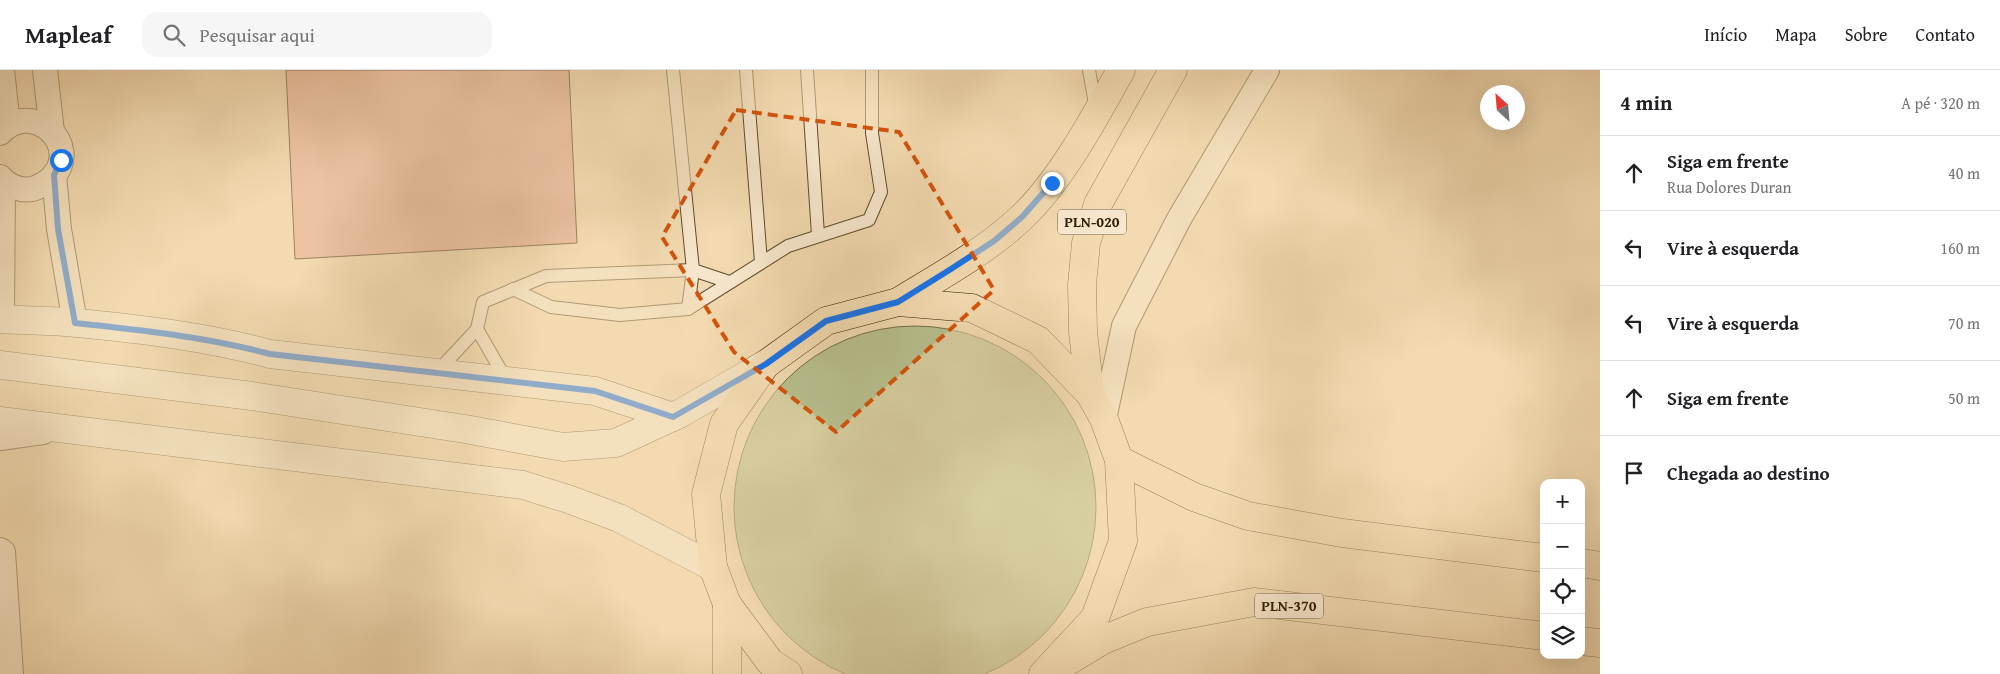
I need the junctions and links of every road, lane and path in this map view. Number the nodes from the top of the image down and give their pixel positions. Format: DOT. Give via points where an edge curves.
graph roads {
  1 [pos="2,70"];
  2 [pos="45,70"];
  3 [pos="673,70"];
  4 [pos="746,70"];
  5 [pos="806,70"];
  6 [pos="872,70"];
  7 [pos="1089,70"];
  8 [pos="1121,70"];
  9 [pos="1173,70"];
  10 [pos="1267,70"];
  11 [pos="1096,113"];
  12 [pos="4,129"];
  13 [pos="52,132"];
  14 [pos="54,175"];
  15 [pos="2,179"];
  16 [pos="818,235"];
  17 [pos="761,262"];
  18 [pos="693,270"];
  19 [pos="728,282"];
  20 [pos="513,289"];
  21 [pos="898,302"];
  22 [pos="688,309"];
  23 [pos="1,319"];
  24 [pos="75,323"];
  25 [pos="476,329"];
  26 [pos="766,364"];
  27 [pos="0,365"];
  28 [pos="436,373"];
  29 [pos="507,381"];
  30 [pos="1090,394"];
  31 [pos="673,417"];
  32 [pos="1104,419"];
  33 [pos="0,421"];
  34 [pos="62,429"];
  35 [pos="0,438"];
  36 [pos="1119,460"];
  37 [pos="2,551"];
  38 [pos="1540,558"];
  39 [pos="1585,564"];
  40 [pos="1600,566"];
  41 [pos="713,567"];
  42 [pos="727,604"];
  43 [pos="1540,636"];
  44 [pos="1585,641"];
  45 [pos="1600,643"];
  46 [pos="11,674"];
  47 [pos="727,674"];
  48 [pos="788,674"];
  49 [pos="1045,674"];
  1 -- 12 [label="street"];
  2 -- 13 [label="street"];
  3 -- 18 [label="lane"];
  4 -- 17 [label="lane"];
  5 -- 16 [label="lane"];
  6 -- 16 [label="lane" via="872,134 880,192 869,220"];
  7 -- 11 [label="lane"];
  8 -- 11 [label="main road, PLN-020"];
  9 -- 30 [label="main road, PLN-020" via="1098,204 1086,243 1082,313"];
  10 -- 32 [label="street" via="1179,220 1124,326"];
  11 -- 21 [label="main road, PLN-020" via="1052,183 1022,217 994,241"];
  12 -- 13 [label="street" via="19,121 32,121 43,124"];
  13 -- 14 [label="street" via="61,153"];
  14 -- 15 [label="street" via="40,187 30,189 20,189"];
  14 -- 24 [label="street" via="58,229"];
  15 -- 23 [label="street"];
  16 -- 17 [label="lane" via="788,246"];
  17 -- 19 [label="lane"];
  18 -- 19 [label="lane"];
  18 -- 20 [label="lane" via="546,276"];
  18 -- 22 [label="lane"];
  19 -- 22 [label="lane"];
  20 -- 22 [label="lane" via="551,308 620,315"];
  20 -- 25 [label="lane" via="483,302"];
  21 -- 26 [label="main road, PLN-370" via="826,321"];
  21 -- 30 [label="main road, PLN-370" via="972,308 1038,340"];
  23 -- 24 [label="street"];
  24 -- 28 [label="street" via="188,336 270,354"];
  25 -- 28 [label="lane"];
  25 -- 29 [label="lane"];
  26 -- 31 [label="street"];
  26 -- 41 [label="main road, PLN-370" via="724,424 706,494"];
  27 -- 31 [label="street" via="252,396 563,447 616,443"];
  28 -- 29 [label="street"];
  29 -- 31 [label="street" via="595,391"];
  30 -- 32 [label="main road, PLN-370"];
  32 -- 36 [label="main road, PLN-370"];
  33 -- 34 [label="street"];
  34 -- 35 [label="street"];
  34 -- 41 [label="street" via="523,485 619,518"];
  36 -- 38 [label="main road" via="1194,496 1248,516 1342,533"];
  36 -- 49 [label="main road, PLN-370" via="1123,541 1095,618"];
  37 -- 46 [label="street"];
  39 -- 40 [label="main road"];
  41 -- 42 [label="main road, PLN-370"];
  42 -- 47 [label="main road"];
  42 -- 48 [label="main road, PLN-370" via="770,662"];
  43 -- 49 [label="main road, PLN-370" via="1254,602 1147,622 1103,640"];
  44 -- 45 [label="main road"];
}
